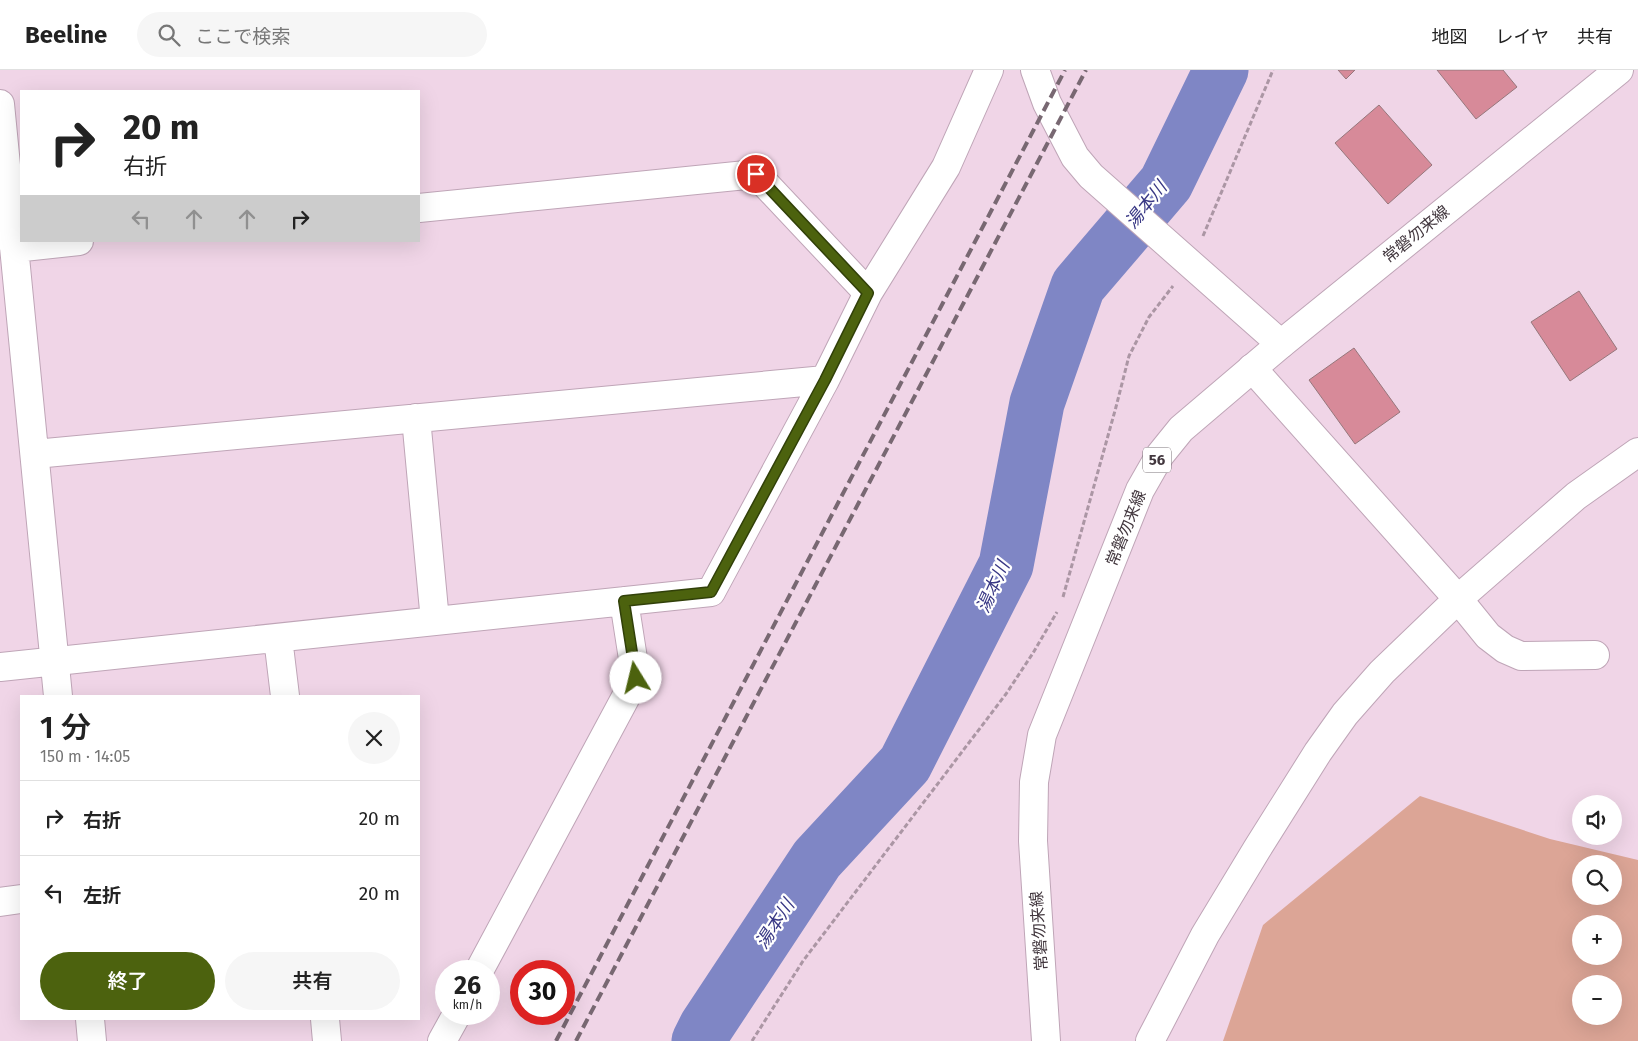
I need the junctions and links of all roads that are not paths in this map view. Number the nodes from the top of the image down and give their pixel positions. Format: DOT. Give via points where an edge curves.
graph roads {
  1 [pos="988,70"];
  2 [pos="1035,70"];
  3 [pos="1619,70"];
  4 [pos="0,104"];
  5 [pos="420,208"];
  6 [pos="70,242"];
  7 [pos="14,248"];
  8 [pos="868,293"];
  9 [pos="1280,344"];
  10 [pos="1252,368"];
  11 [pos="825,380"];
  12 [pos="416,418"];
  13 [pos="1638,452"];
  14 [pos="34,454"];
  15 [pos="1458,599"];
  16 [pos="624,601"];
  17 [pos="435,621"];
  18 [pos="278,638"];
  19 [pos="1595,655"];
  20 [pos="55,662"];
  21 [pos="0,667"];
  22 [pos="58,695"];
  23 [pos="285,695"];
  24 [pos="20,899"];
  25 [pos="0,902"];
  26 [pos="485,960"];
  27 [pos="90,1020"];
  28 [pos="324,1020"];
  29 [pos="451,1025"];
  30 [pos="92,1041"];
  31 [pos="327,1041"];
  32 [pos="442,1041"];
  33 [pos="1046,1041"];
  34 [pos="1150,1041"];
  1 -- 8 [label="street" via="946,167"];
  2 -- 9 [label="street" via="1075,157 1091,176"];
  3 -- 9 [label="street, 常磐勿来線 / 56"];
  4 -- 7 [label="street"];
  5 -- 8 [label="street" via="756,174"];
  6 -- 7 [label="street"];
  7 -- 14 [label="street"];
  8 -- 11 [label="street"];
  9 -- 10 [label="street, 常磐勿来線 / 56"];
  10 -- 15 [label="street"];
  10 -- 33 [label="street, 常磐勿来線 / 56" via="1181,429 1140,490 1042,736 1034,782 1033,841"];
  11 -- 12 [label="street"];
  11 -- 16 [label="street" via="711,592"];
  12 -- 14 [label="street"];
  12 -- 17 [label="street"];
  13 -- 15 [label="street" via="1576,496"];
  14 -- 20 [label="street"];
  15 -- 19 [label="street" via="1488,636 1521,656"];
  15 -- 34 [label="street" via="1382,672 1345,714 1318,752 1205,935"];
  16 -- 17 [label="street"];
  16 -- 26 [label="street" via="636,678"];
  17 -- 18 [label="street"];
  18 -- 20 [label="street"];
  18 -- 23 [label="street"];
  20 -- 21 [label="street"];
  20 -- 22 [label="street"];
  24 -- 25 [label="street"];
  27 -- 30 [label="street"];
  28 -- 31 [label="street"];
  29 -- 32 [label="street"];
}
